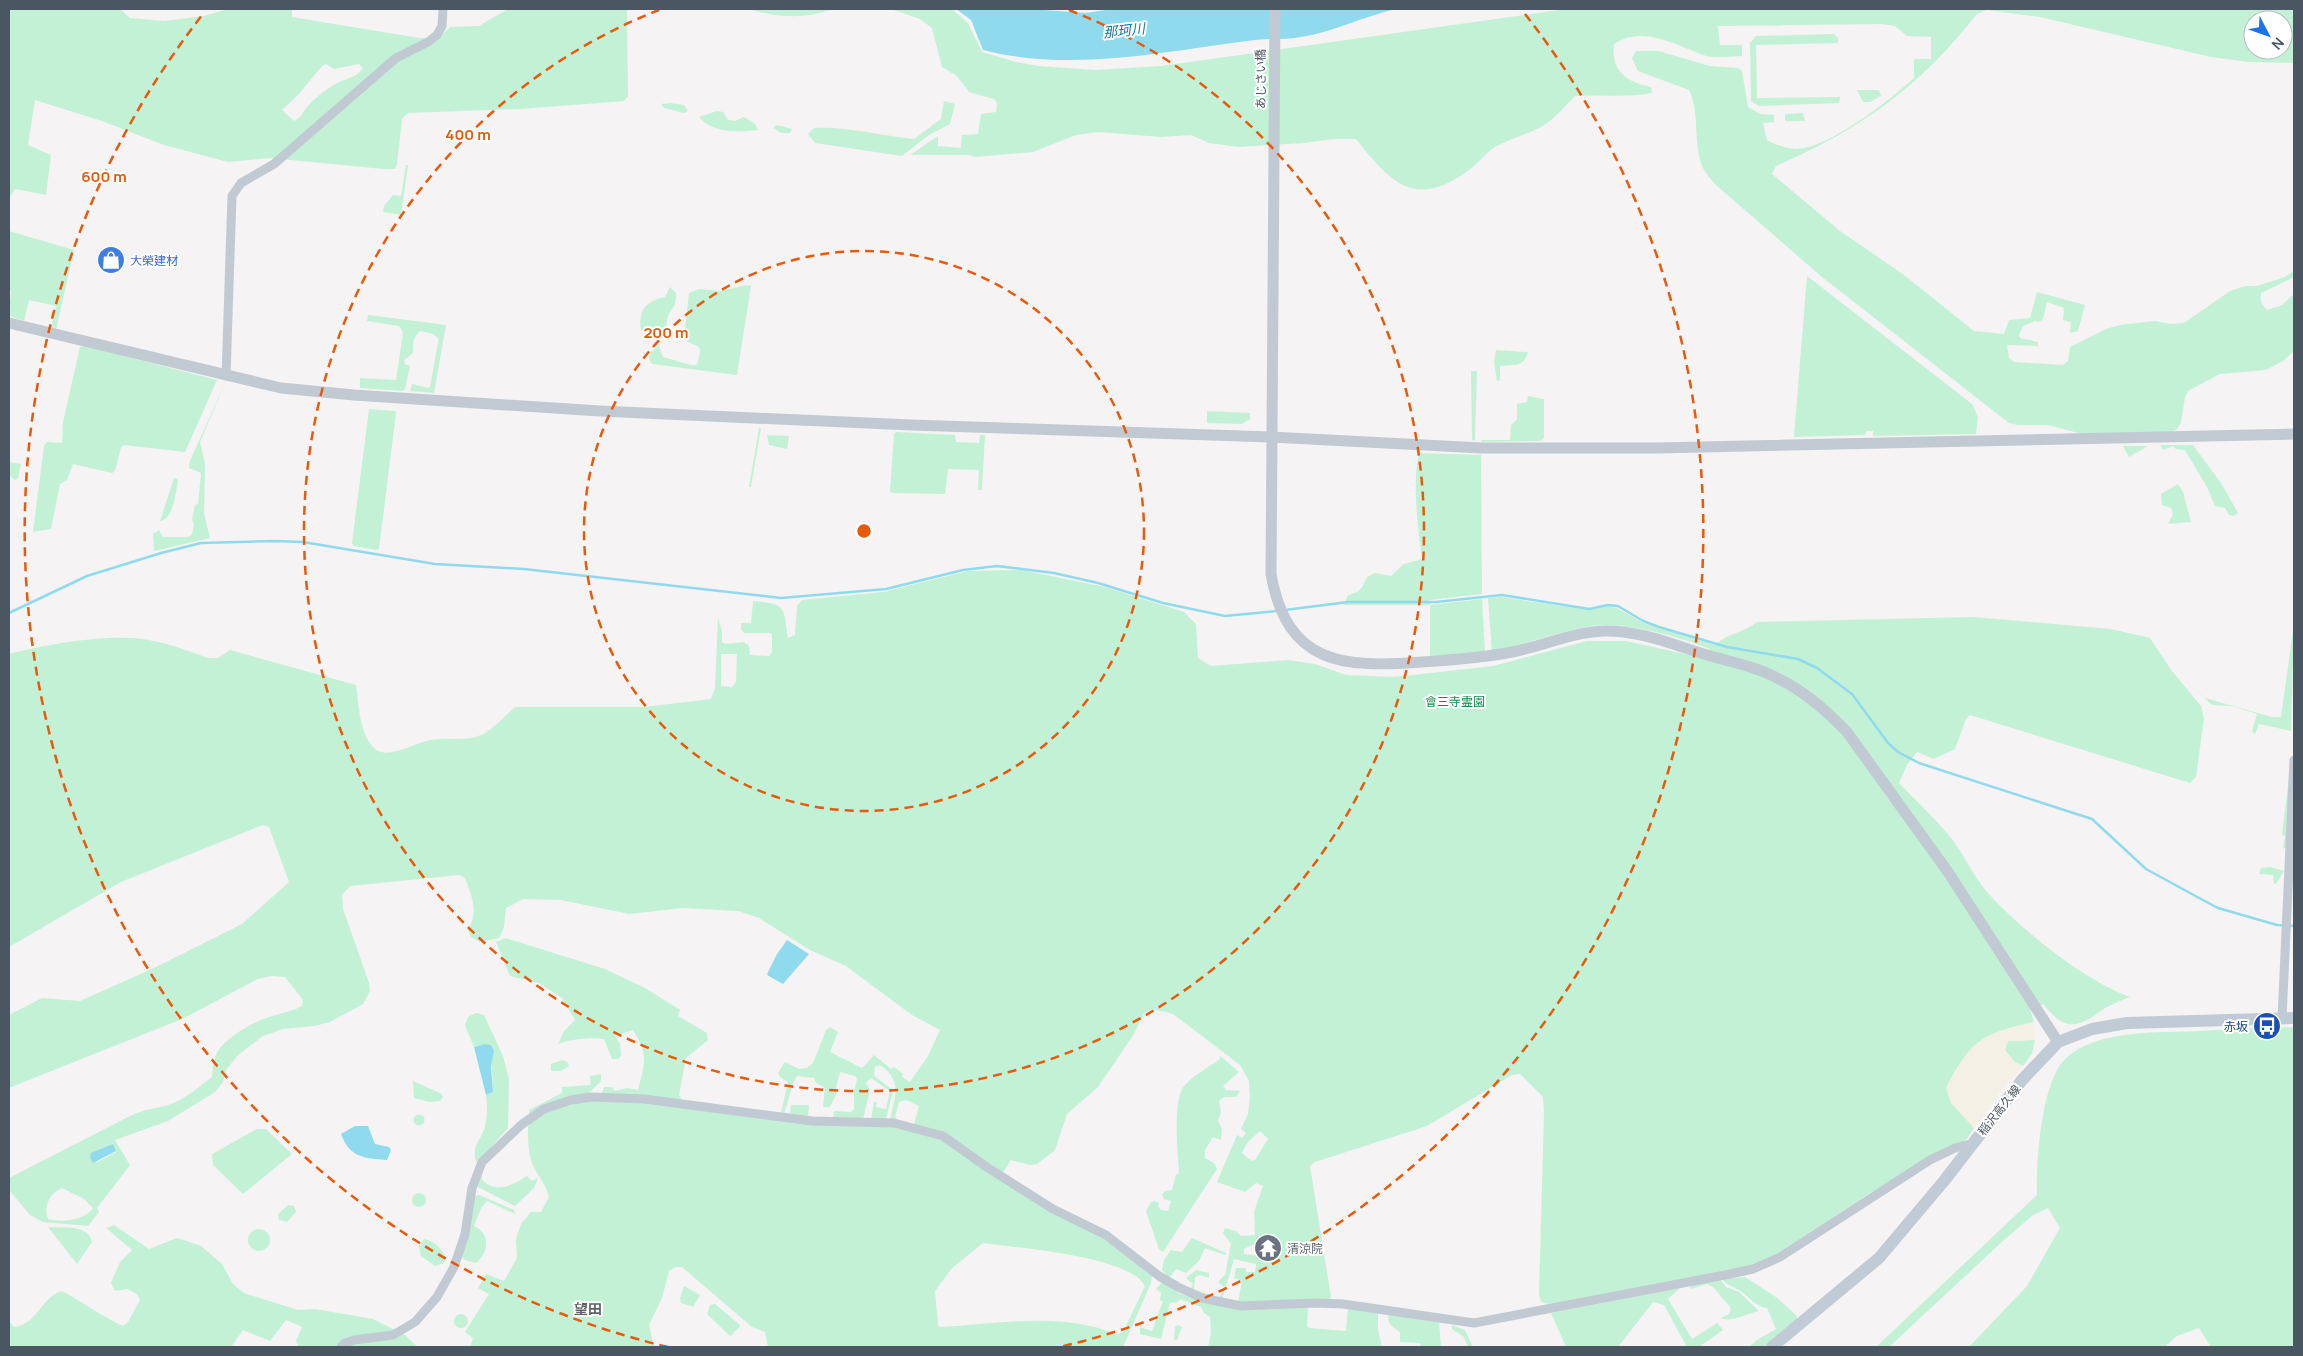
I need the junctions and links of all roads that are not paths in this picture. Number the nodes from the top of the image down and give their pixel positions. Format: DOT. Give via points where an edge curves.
graph roads {
  1 [pos="443,9"];
  2 [pos="1275,9"];
  3 [pos="9,323"];
  4 [pos="226,376"];
  5 [pos="2294,434"];
  6 [pos="1271,437"];
  7 [pos="2294,760"];
  8 [pos="2288,1018"];
  9 [pos="2058,1042"];
  10 [pos="1974,1143"];
  11 [pos="341,1347"];
  12 [pos="1772,1347"];
  1 -- 4 [label="street" via="442,26 428,42 396,58 274,164 236,189 232,196"];
  2 -- 6 [label="street, あじさい橋"];
  3 -- 4 [label="street"];
  4 -- 6 [label="street" via="312,391 600,411"];
  5 -- 6 [label="street" via="1567,448 1452,447"];
  6 -- 9 [label="street, あじさい橋" via="1271,574 1274,592 1288,626 1313,649 1340,661 1388,664 1490,656 1587,632 1624,632 1680,646 1778,678 1820,706 1847,732 1948,872"];
  7 -- 8 [label="street"];
  8 -- 9 [label="main road, 稲沢高久線" via="2127,1023 2092,1029"];
  9 -- 10 [label="main road, 稲沢高久線" via="2022,1080"];
  10 -- 11 [label="street" via="1930,1160 1780,1257 1753,1269 1466,1324 1343,1304 1241,1306 1202,1298 1158,1276 1106,1236 1053,1209 943,1136 916,1127 894,1123 812,1121 644,1099 585,1098 544,1109 521,1125 482,1162 472,1188 465,1234 454,1267 437,1297 415,1322 393,1335 354,1340"];
  10 -- 12 [label="main road, 稲沢高久線" via="1879,1258"];
}
